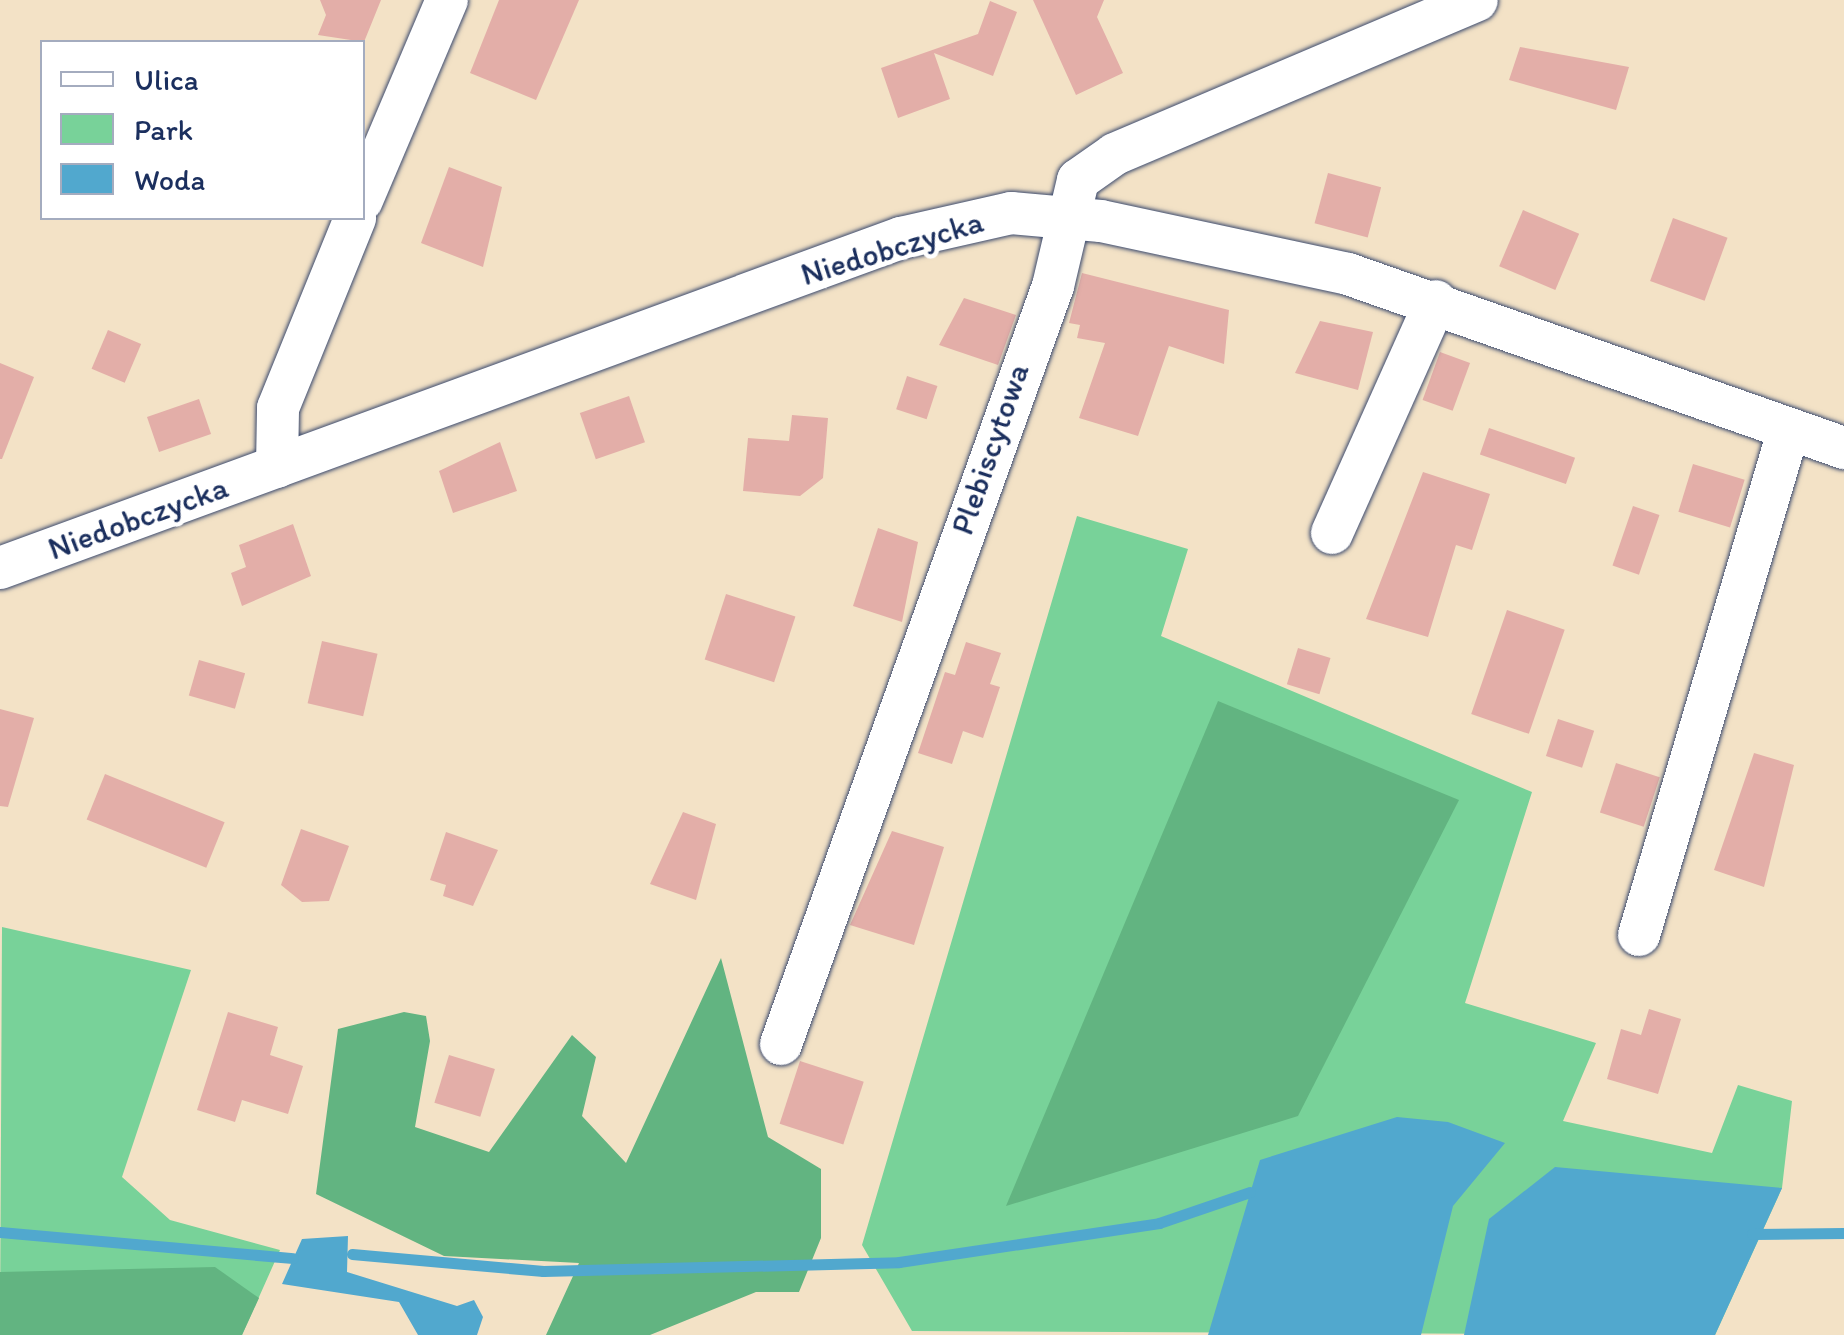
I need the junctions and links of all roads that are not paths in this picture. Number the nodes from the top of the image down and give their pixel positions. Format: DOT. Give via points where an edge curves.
graph roads {
  1 [pos="446,0"];
  2 [pos="1476,0"];
  3 [pos="365,193"];
  4 [pos="1063,215"];
  5 [pos="354,220"];
  6 [pos="1436,301"];
  7 [pos="1788,432"];
  8 [pos="1844,448"];
  9 [pos="277,467"];
  10 [pos="1332,533"];
  11 [pos="0,568"];
  12 [pos="1640,935"];
  13 [pos="781,1044"];
  1 -- 3 [label="street"];
  2 -- 4 [label="street" via="1102,161 1078,180"];
  4 -- 6 [label="street" via="1294,261"];
  4 -- 9 [label="street, Niedobczycka" via="930,229"];
  4 -- 13 [label="street, Plebiscytowa" via="1053,286"];
  5 -- 9 [label="street" via="278,408"];
  6 -- 7 [label="street"];
  6 -- 10 [label="street"];
  7 -- 8 [label="street"];
  7 -- 12 [label="street"];
  9 -- 11 [label="street, Niedobczycka"];
}
